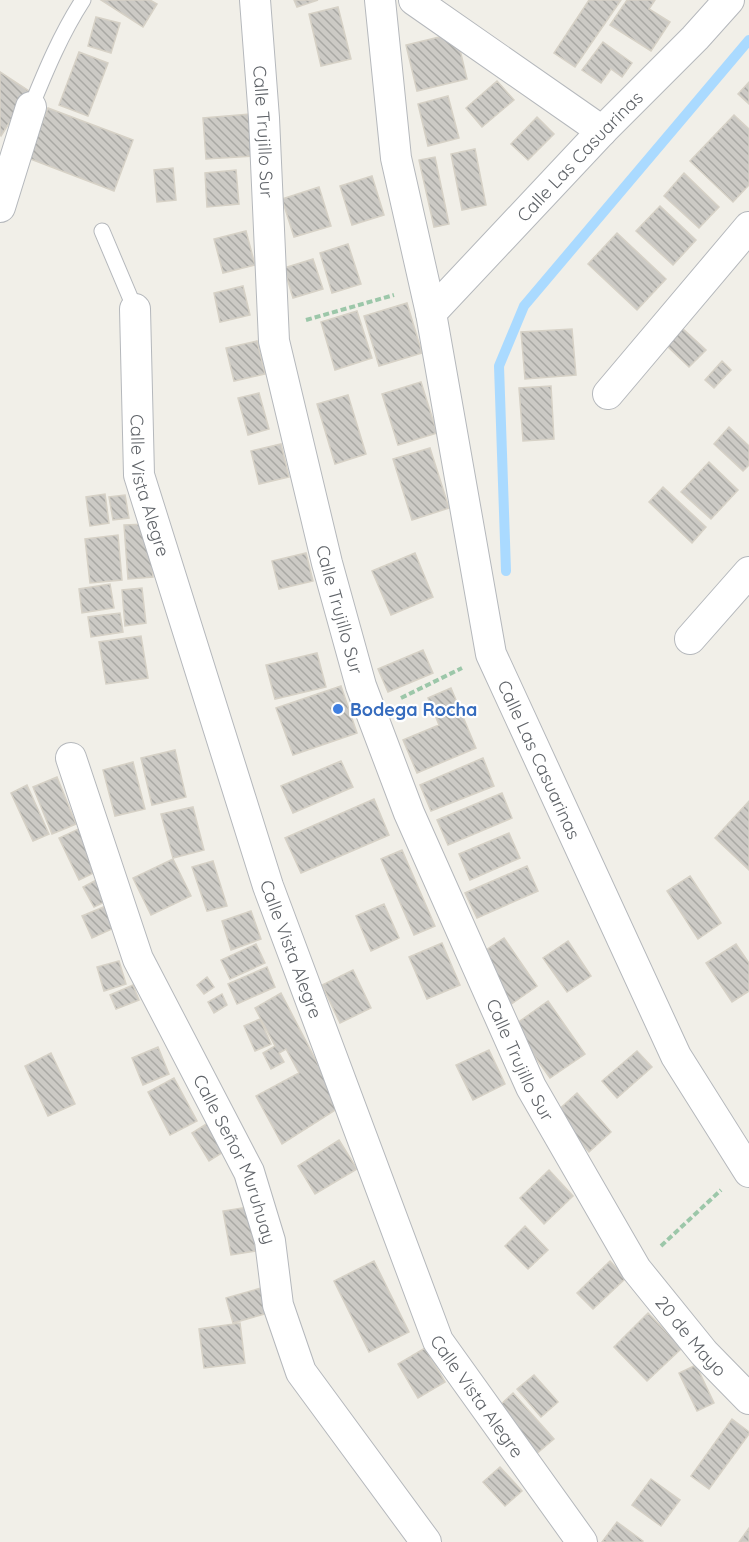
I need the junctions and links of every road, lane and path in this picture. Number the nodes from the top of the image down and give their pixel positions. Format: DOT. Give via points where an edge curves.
graph roads {
  1 [pos="83,0"];
  2 [pos="255,0"];
  3 [pos="380,0"];
  4 [pos="414,0"];
  5 [pos="729,0"];
  6 [pos="31,107"];
  7 [pos="602,131"];
  8 [pos="0,207"];
  9 [pos="749,227"];
  10 [pos="102,231"];
  11 [pos="428,299"];
  12 [pos="135,309"];
  13 [pos="273,329"];
  14 [pos="608,394"];
  15 [pos="749,572"];
  16 [pos="690,639"];
  17 [pos="491,654"];
  18 [pos="371,712"];
  19 [pos="71,758"];
  20 [pos="747,1170"];
  21 [pos="636,1269"];
  22 [pos="749,1399"];
  23 [pos="426,1542"];
  24 [pos="582,1542"];
  1 -- 6 [label="lane" via="66,26"];
  2 -- 13 [label="street, Calle Trujillo Sur"];
  3 -- 11 [label="street, Calle Las Casuarinas" via="396,158"];
  4 -- 7 [label="street"];
  5 -- 7 [label="street, Calle Las Casuarinas"];
  6 -- 8 [label="street"];
  7 -- 11 [label="street, Calle Las Casuarinas"];
  9 -- 14 [label="street"];
  10 -- 12 [label="lane"];
  11 -- 13 [label="path"];
  11 -- 17 [label="street, Calle Las Casuarinas"];
  12 -- 24 [label="street, Calle Vista Alegre" via="139,475 268,886 438,1341"];
  13 -- 18 [label="street, Calle Trujillo Sur" via="327,563"];
  15 -- 16 [label="street"];
  17 -- 18 [label="path"];
  17 -- 20 [label="street, Calle Las Casuarinas" via="676,1056"];
  18 -- 21 [label="street, Calle Trujillo Sur" via="409,813 531,1087"];
  19 -- 23 [label="street, Calle Señor Muruhuay" via="138,959 249,1172 270,1240 278,1305 301,1372"];
  20 -- 21 [label="path"];
  21 -- 22 [label="street, 20 de Mayo" via="704,1353"];
}
